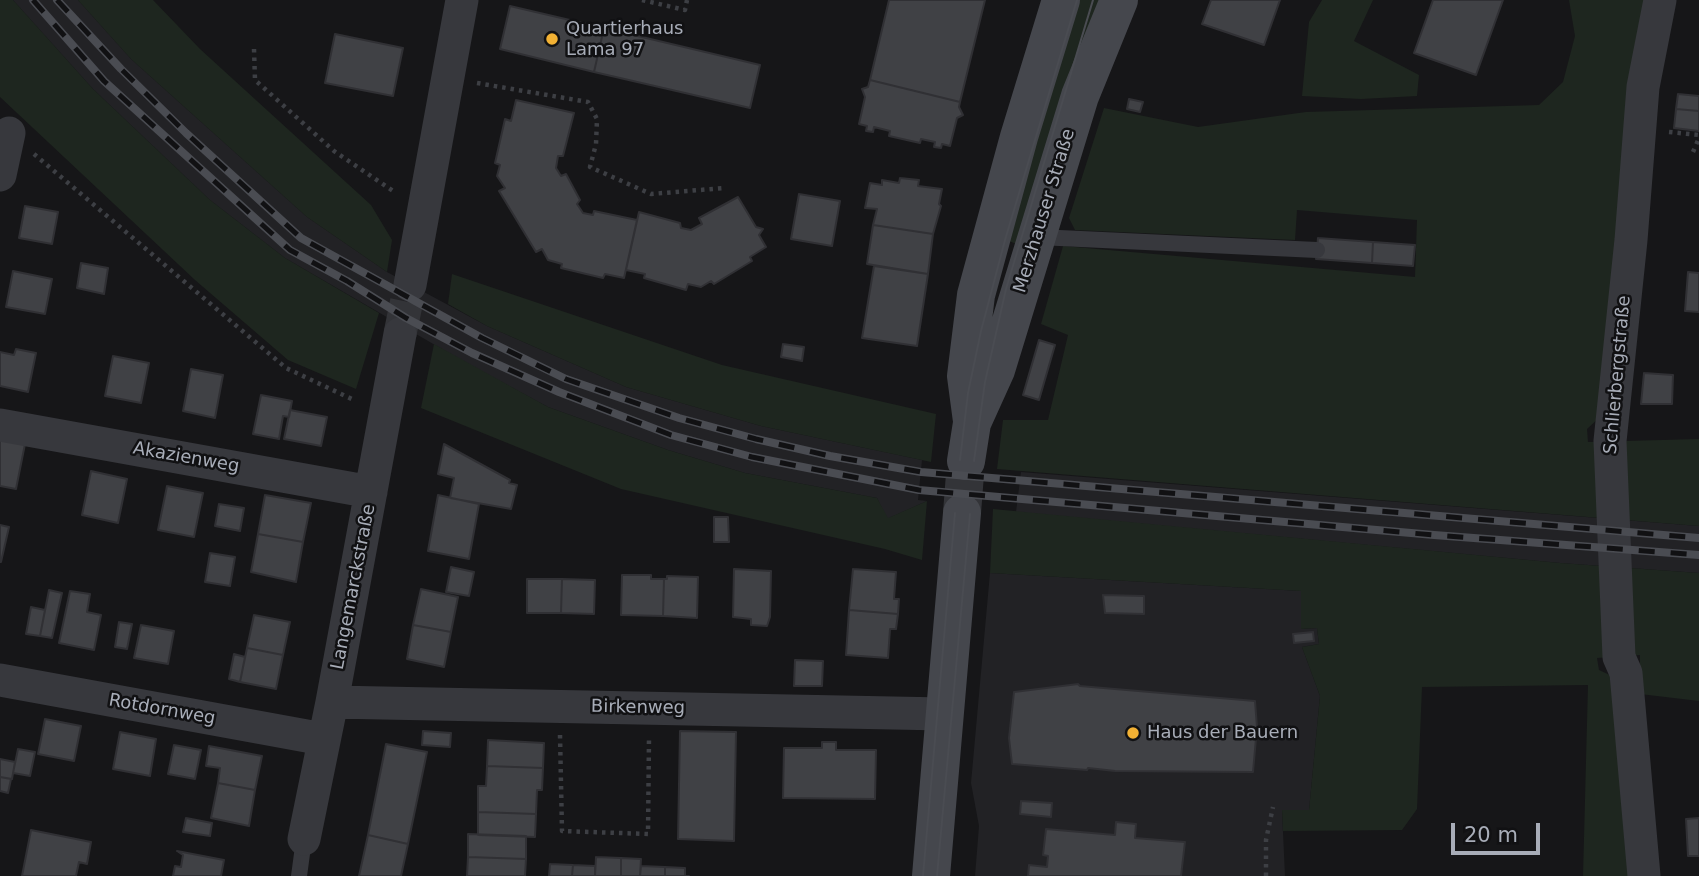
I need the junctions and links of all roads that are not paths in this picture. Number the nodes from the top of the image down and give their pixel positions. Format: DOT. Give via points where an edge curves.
graph roads {
  1 [pos="462,0"];
  2 [pos="1060,0"];
  3 [pos="1119,0"];
  4 [pos="1660,0"];
  5 [pos="9,133"];
  6 [pos="0,175"];
  7 [pos="1038,237"];
  8 [pos="1317,250"];
  9 [pos="410,285"];
  10 [pos="400,334"];
  11 [pos="972,423"];
  12 [pos="0,425"];
  13 [pos="966,461"];
  14 [pos="371,492"];
  15 [pos="962,513"];
  16 [pos="0,680"];
  17 [pos="332,702"];
  18 [pos="944,714"];
  19 [pos="323,739"];
  20 [pos="304,839"];
  21 [pos="299,876"];
  22 [pos="931,876"];
  23 [pos="1644,876"];
  1 -- 9 [label="street"];
  2 -- 11 [label="main road, Merzhauser Straße" via="976,295 966,376"];
  3 -- 7 [label="main road, Merzhauser Straße" via="1080,96"];
  4 -- 23 [label="street, Schlierbergstraße" via="1643,87 1610,441 1619,657 1626,673"];
  5 -- 6 [label="street"];
  7 -- 8 [label="lane"];
  7 -- 11 [label="main road, Merzhauser Straße" via="996,370"];
  10 -- 14 [label="street, Langemarckstraße"];
  11 -- 13 [label="main road, Merzhauser Straße"];
  12 -- 14 [label="street, Akazienweg"];
  14 -- 17 [label="street, Langemarckstraße"];
  15 -- 18 [label="main road"];
  16 -- 19 [label="street, Rotdornweg"];
  17 -- 18 [label="street, Birkenweg"];
  17 -- 19 [label="street, Langemarckstraße"];
  18 -- 22 [label="main road"];
  19 -- 20 [label="street, Langemarckstraße"];
  20 -- 21 [label="lane"];
}
